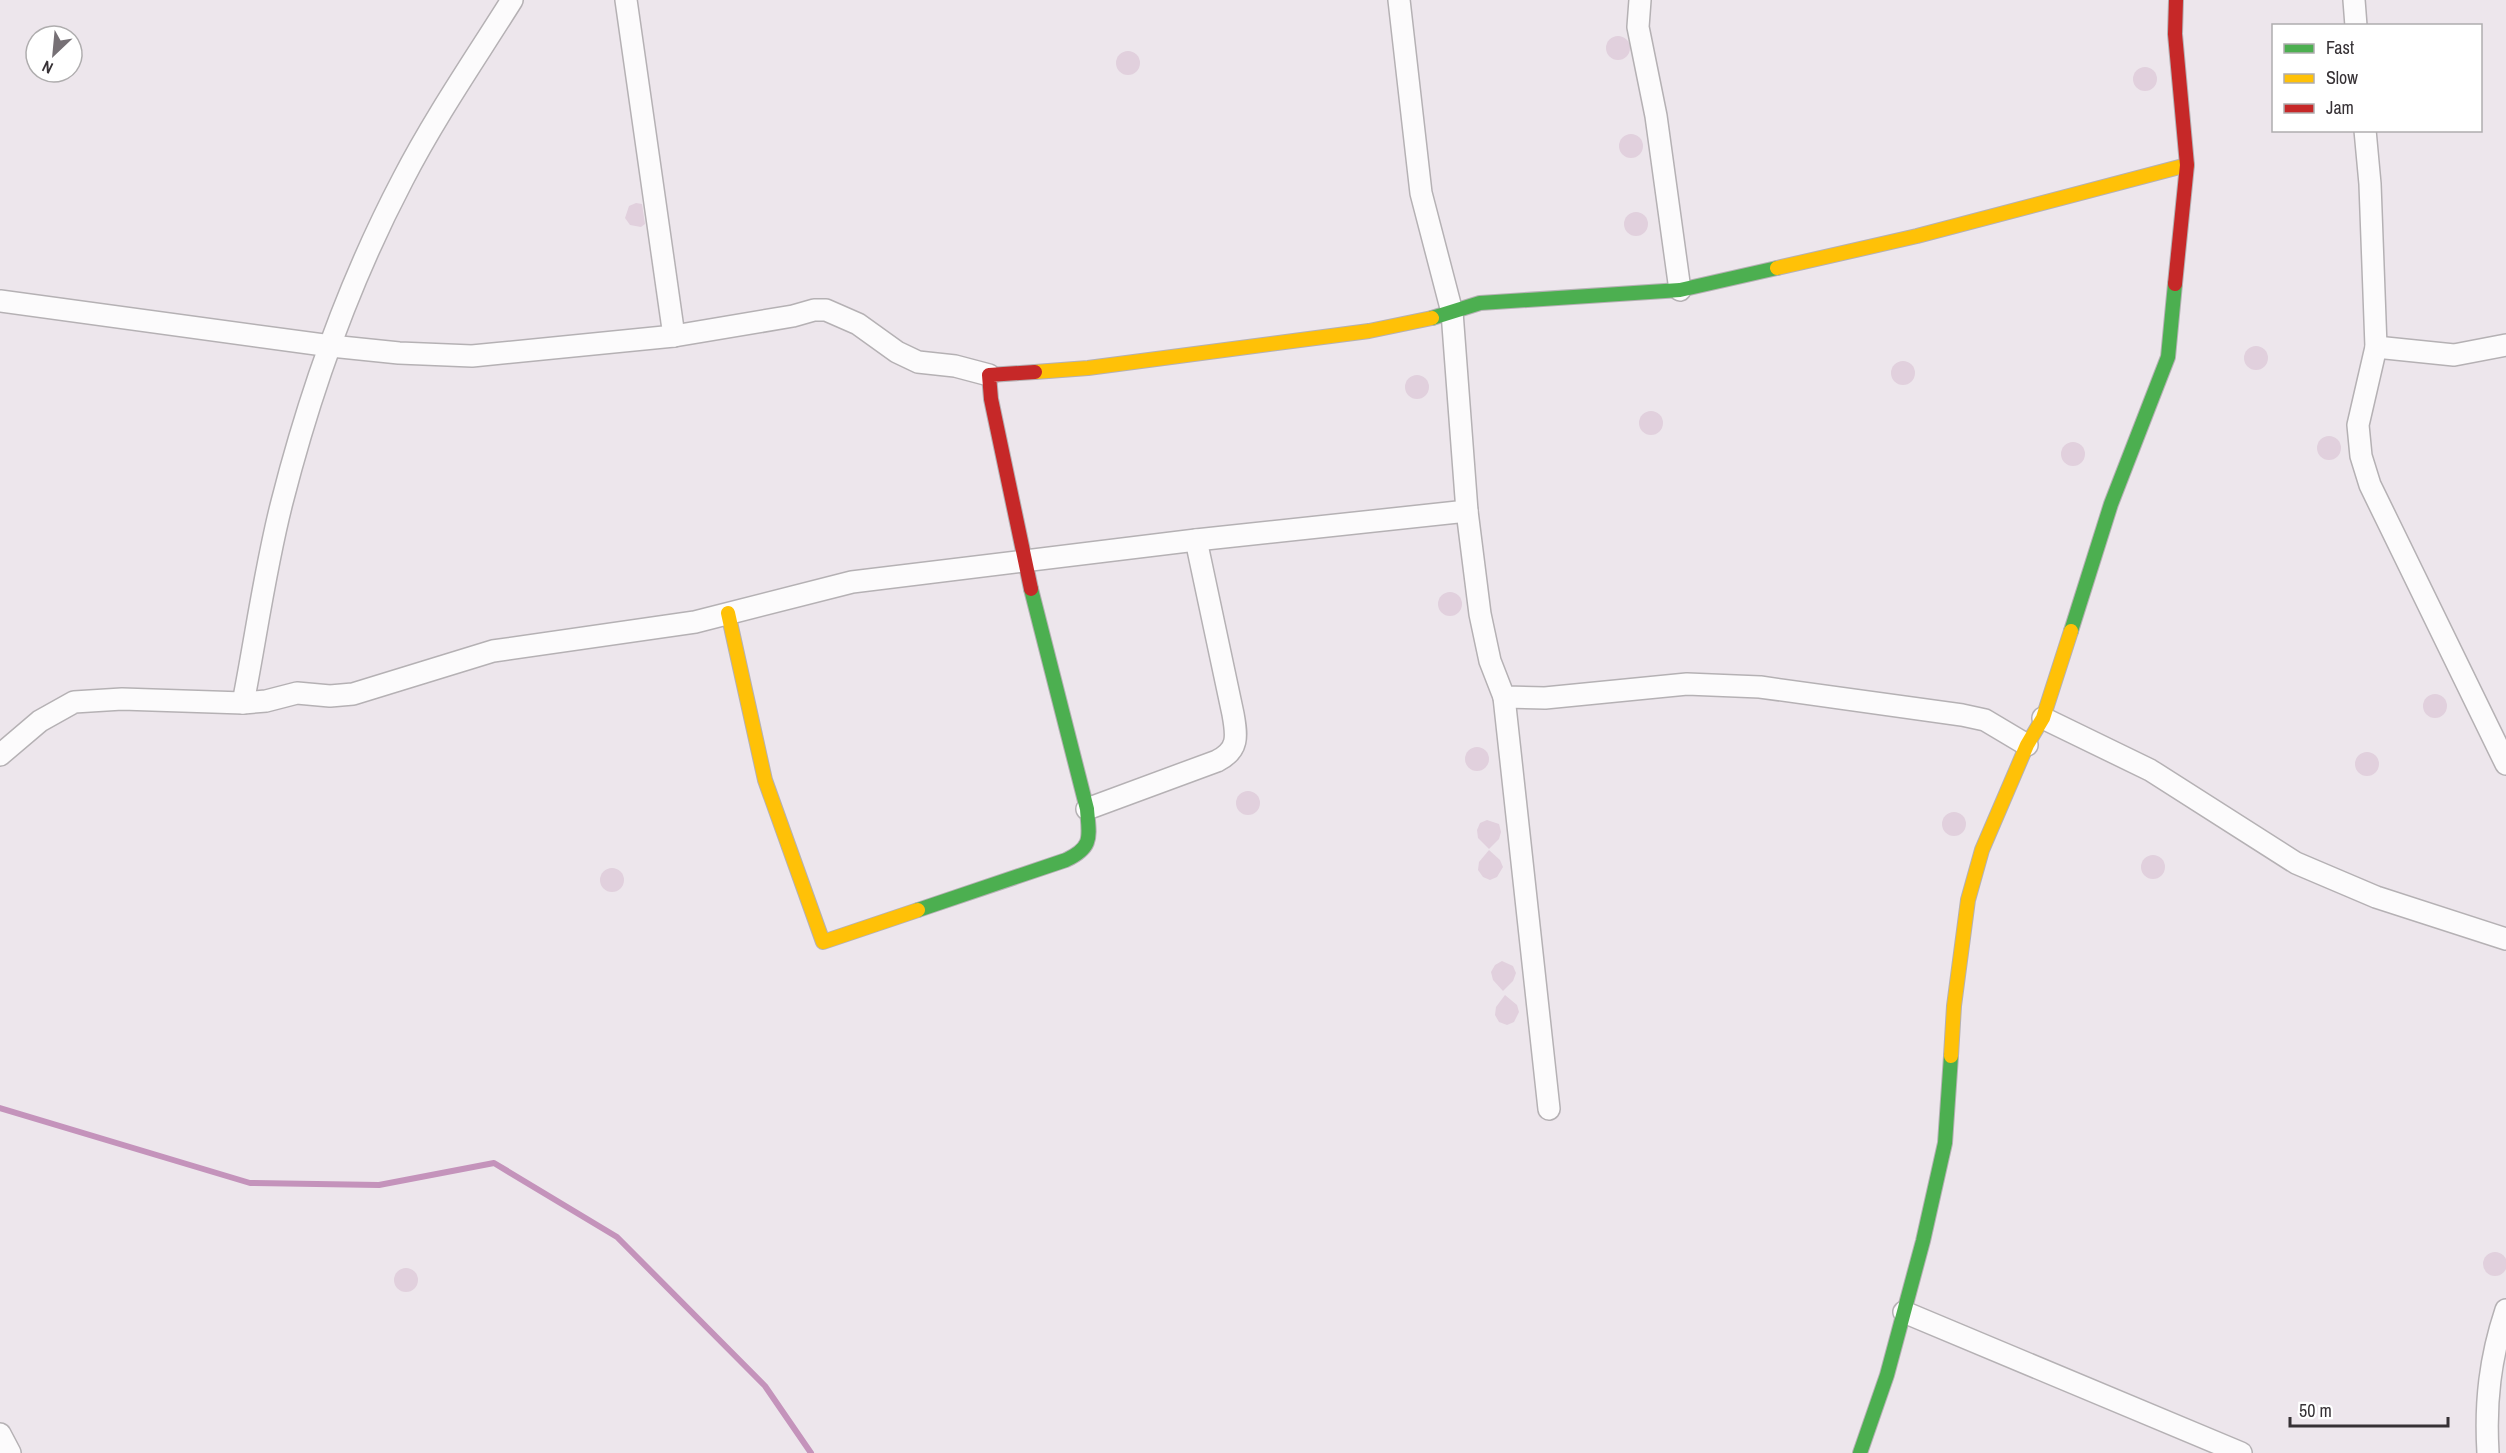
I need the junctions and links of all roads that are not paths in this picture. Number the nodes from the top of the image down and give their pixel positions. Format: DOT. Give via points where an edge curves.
graph roads {
  1 [pos="512,0"];
  2 [pos="626,0"];
  3 [pos="1399,0"];
  4 [pos="1641,0"];
  5 [pos="2176,0"];
  6 [pos="2354,0"];
  7 [pos="2356,24"];
  8 [pos="2365,132"];
  9 [pos="2187,165"];
  10 [pos="1680,290"];
  11 [pos="0,301"];
  12 [pos="1452,312"];
  13 [pos="674,336"];
  14 [pos="2506,345"];
  15 [pos="331,346"];
  16 [pos="2376,347"];
  17 [pos="989,375"];
  18 [pos="1467,511"];
  19 [pos="1196,540"];
  20 [pos="1024,562"];
  21 [pos="728,613"];
  22 [pos="1504,697"];
  23 [pos="243,703"];
  24 [pos="2043,717"];
  25 [pos="2027,744"];
  26 [pos="0,755"];
  27 [pos="2506,764"];
  28 [pos="1088,809"];
  29 [pos="2506,939"];
  30 [pos="1549,1109"];
  31 [pos="2506,1310"];
  32 [pos="1904,1312"];
  33 [pos="0,1434"];
  34 [pos="10,1453"];
  35 [pos="1860,1453"];
  36 [pos="2241,1453"];
  37 [pos="2488,1453"];
  1 -- 15 [label="street" via="468,66 403,178 367,254"];
  2 -- 13 [label="street"];
  3 -- 12 [label="street" via="1420,193"];
  4 -- 10 [label="street" via="1638,27 1656,116"];
  5 -- 9 [label="street" via="2175,34"];
  6 -- 7 [label="street"];
  8 -- 16 [label="street"];
  9 -- 10 [label="street" via="1917,237"];
  9 -- 24 [label="street" via="2168,357 2111,504"];
  10 -- 12 [label="street" via="1480,303"];
  11 -- 15 [label="street"];
  12 -- 17 [label="street" via="1368,332 1088,368"];
  12 -- 18 [label="street"];
  13 -- 15 [label="street" via="472,356"];
  13 -- 17 [label="street" via="826,310 858,324 918,362"];
  14 -- 16 [label="street" via="2454,355"];
  15 -- 23 [label="street" via="282,504"];
  16 -- 27 [label="street" via="2358,425 2367,476"];
  17 -- 20 [label="street"];
  18 -- 19 [label="street"];
  18 -- 22 [label="street" via="1480,614 1490,661"];
  19 -- 20 [label="street"];
  19 -- 28 [label="street" via="1236,743 1228,755 1217,761"];
  20 -- 21 [label="street" via="852,582"];
  20 -- 28 [label="street"];
  21 -- 23 [label="street" via="650,630 493,651 353,694 297,693"];
  21 -- 28 [label="street" via="765,780 823,942 1081,854 1090,837"];
  22 -- 25 [label="street" via="1545,698 1687,684 1760,687 1962,715 1985,720"];
  22 -- 30 [label="street"];
  23 -- 26 [label="street" via="122,699 74,702 40,721"];
  24 -- 25 [label="street"];
  24 -- 29 [label="street" via="2150,770 2296,863 2376,897"];
  25 -- 32 [label="street" via="1982,850 1968,900 1956,986 1945,1143"];
  31 -- 37 [label="street" via="2496,1338 2488,1383"];
  32 -- 35 [label="street"];
  32 -- 36 [label="street"];
  33 -- 34 [label="street"];
}
